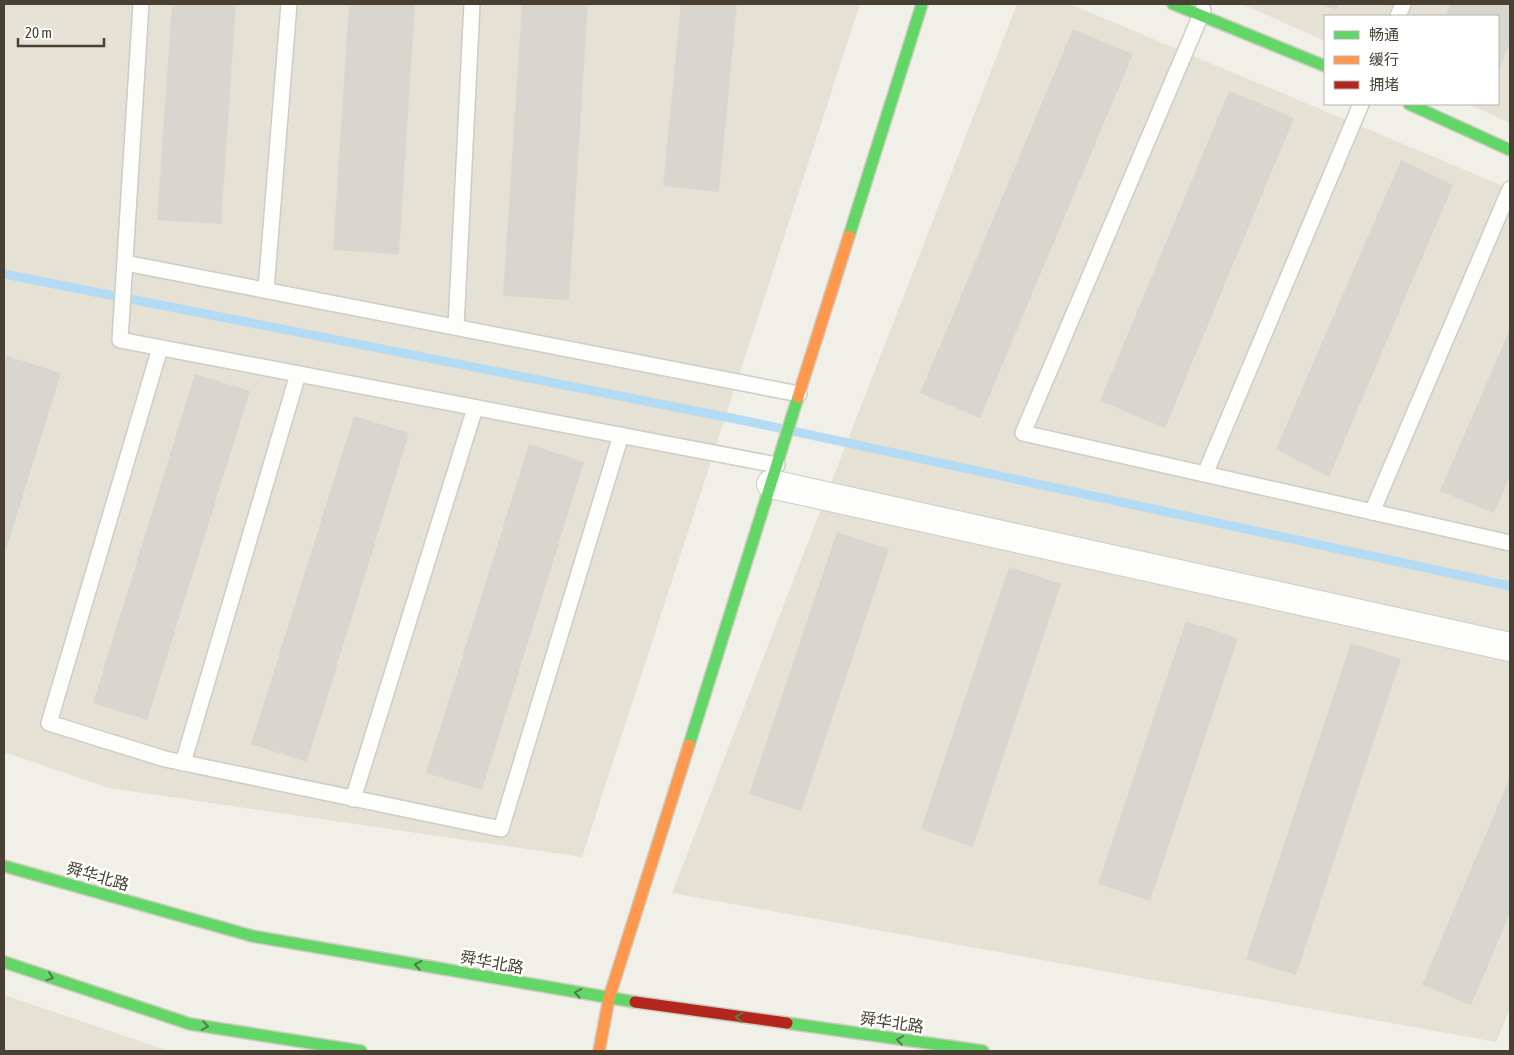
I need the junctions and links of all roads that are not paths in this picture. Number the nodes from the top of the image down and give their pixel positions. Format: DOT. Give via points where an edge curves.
graph roads {
  1 [pos="141,4"];
  2 [pos="289,4"];
  3 [pos="472,4"];
  4 [pos="922,4"];
  5 [pos="1173,4"];
  6 [pos="1204,9"];
  7 [pos="1324,66"];
  8 [pos="1361,105"];
  9 [pos="1411,105"];
  10 [pos="1510,150"];
  11 [pos="1510,189"];
  12 [pos="125,263"];
  13 [pos="266,290"];
  14 [pos="456,327"];
  15 [pos="160,348"];
  16 [pos="298,374"];
  17 [pos="799,394"];
  18 [pos="475,408"];
  19 [pos="621,435"];
  20 [pos="774,474"];
  21 [pos="1205,474"];
  22 [pos="1372,512"];
  23 [pos="1510,542"];
  24 [pos="1510,647"];
  25 [pos="183,763"];
  26 [pos="353,799"];
  27 [pos="4,866"];
  28 [pos="4,962"];
  29 [pos="609,998"];
  30 [pos="361,1051"];
  31 [pos="599,1051"];
  32 [pos="983,1051"];
  1 -- 12 [label="lane"];
  2 -- 13 [label="lane"];
  3 -- 14 [label="lane"];
  4 -- 17 [label="street"];
  5 -- 6 [label="street"];
  6 -- 7 [label="street"];
  6 -- 21 [label="lane" via="1023,433"];
  8 -- 21 [label="lane"];
  9 -- 10 [label="street"];
  11 -- 22 [label="lane"];
  12 -- 13 [label="lane"];
  12 -- 15 [label="lane" via="120,340"];
  13 -- 14 [label="lane"];
  14 -- 17 [label="lane"];
  15 -- 16 [label="lane"];
  15 -- 25 [label="lane" via="49,723"];
  16 -- 18 [label="lane"];
  16 -- 25 [label="lane"];
  17 -- 20 [label="street"];
  18 -- 19 [label="lane"];
  18 -- 26 [label="lane"];
  19 -- 20 [label="lane"];
  19 -- 26 [label="lane" via="501,829"];
  20 -- 24 [label="street"];
  20 -- 29 [label="street"];
  21 -- 22 [label="lane"];
  22 -- 23 [label="lane"];
  25 -- 26 [label="lane"];
  29 -- 27 [label="street, 舜华北路, one-way" via="252,936"];
  28 -- 30 [label="street, one-way" via="190,1024"];
  29 -- 31 [label="street"];
  32 -- 29 [label="street, 舜华北路, one-way"];
}
